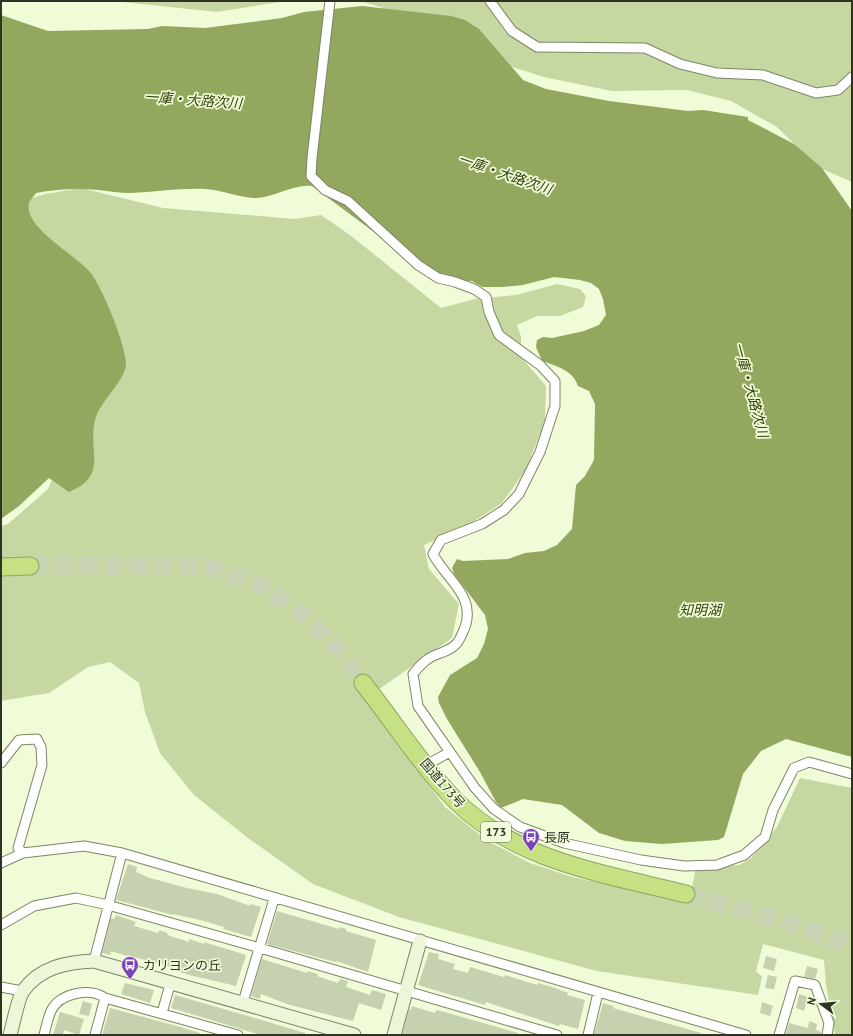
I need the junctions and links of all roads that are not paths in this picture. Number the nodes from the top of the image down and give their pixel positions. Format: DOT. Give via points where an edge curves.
graph roads {
  1 [pos="330,1"];
  2 [pos="490,1"];
  3 [pos="852,77"];
  4 [pos="30,566"];
  5 [pos="1,567"];
  6 [pos="363,683"];
  7 [pos="450,752"];
  8 [pos="1,763"];
  9 [pos="426,765"];
  10 [pos="852,774"];
  11 [pos="23,853"];
  12 [pos="122,853"];
  13 [pos="1,863"];
  14 [pos="686,894"];
  15 [pos="274,899"];
  16 [pos="108,905"];
  17 [pos="1,925"];
  18 [pos="420,941"];
  19 [pos="260,948"];
  20 [pos="94,960"];
  21 [pos="171,982"];
  22 [pos="1,987"];
  23 [pos="22,991"];
  24 [pos="405,991"];
  25 [pos="598,993"];
  26 [pos="105,998"];
  27 [pos="243,1002"];
  28 [pos="162,1013"];
  29 [pos="10,1035"];
  30 [pos="44,1035"];
  31 [pos="96,1035"];
  32 [pos="238,1035"];
  33 [pos="354,1035"];
  34 [pos="394,1035"];
  35 [pos="557,1035"];
  36 [pos="588,1035"];
  37 [pos="746,1035"];
  38 [pos="779,1035"];
  39 [pos="827,1035"];
  1 -- 7 [label="street" via="311,176 325,190 348,201 418,265 438,278 474,289 486,297 489,312 499,335 540,365 554,381 555,406 540,452 519,494 504,510 482,524 441,540 432,554 464,595 468,613 466,626 457,644 443,654 428,658 413,674 418,706"];
  2 -- 3 [label="street" via="512,31 537,47 645,48 680,64 717,73 763,75 816,93 838,90"];
  4 -- 5 [label="highway"];
  6 -- 9 [label="highway, 国道173号 / 173"];
  7 -- 9 [label="street"];
  7 -- 10 [label="street" via="475,788 494,809 520,827 564,843 641,860 684,866 717,865 744,855 765,837 773,810 794,768 809,762"];
  8 -- 11 [label="street" via="20,740 37,739 42,747 42,765 18,848"];
  9 -- 14 [label="highway, 国道173号 / 173" via="456,801 475,817 500,835 531,852"];
  11 -- 12 [label="street" via="84,846"];
  11 -- 13 [label="street"];
  12 -- 15 [label="street"];
  12 -- 16 [label="street"];
  15 -- 18 [label="street"];
  15 -- 19 [label="street"];
  16 -- 17 [label="street" via="76,898 34,906"];
  16 -- 19 [label="street"];
  16 -- 20 [label="street"];
  18 -- 24 [label="street"];
  18 -- 25 [label="street"];
  19 -- 24 [label="street"];
  19 -- 27 [label="street"];
  20 -- 21 [label="street"];
  20 -- 23 [label="street" via="51,967"];
  21 -- 27 [label="street"];
  21 -- 28 [label="street"];
  22 -- 23 [label="street"];
  23 -- 29 [label="street"];
  24 -- 34 [label="street"];
  24 -- 35 [label="street"];
  25 -- 36 [label="street"];
  25 -- 37 [label="street"];
  26 -- 28 [label="street"];
  26 -- 30 [label="street" via="99,993 85,992 65,997 51,1010"];
  26 -- 31 [label="street"];
  27 -- 33 [label="street"];
  28 -- 32 [label="street"];
  38 -- 39 [label="street" via="795,981 815,985 829,1023"];
}
